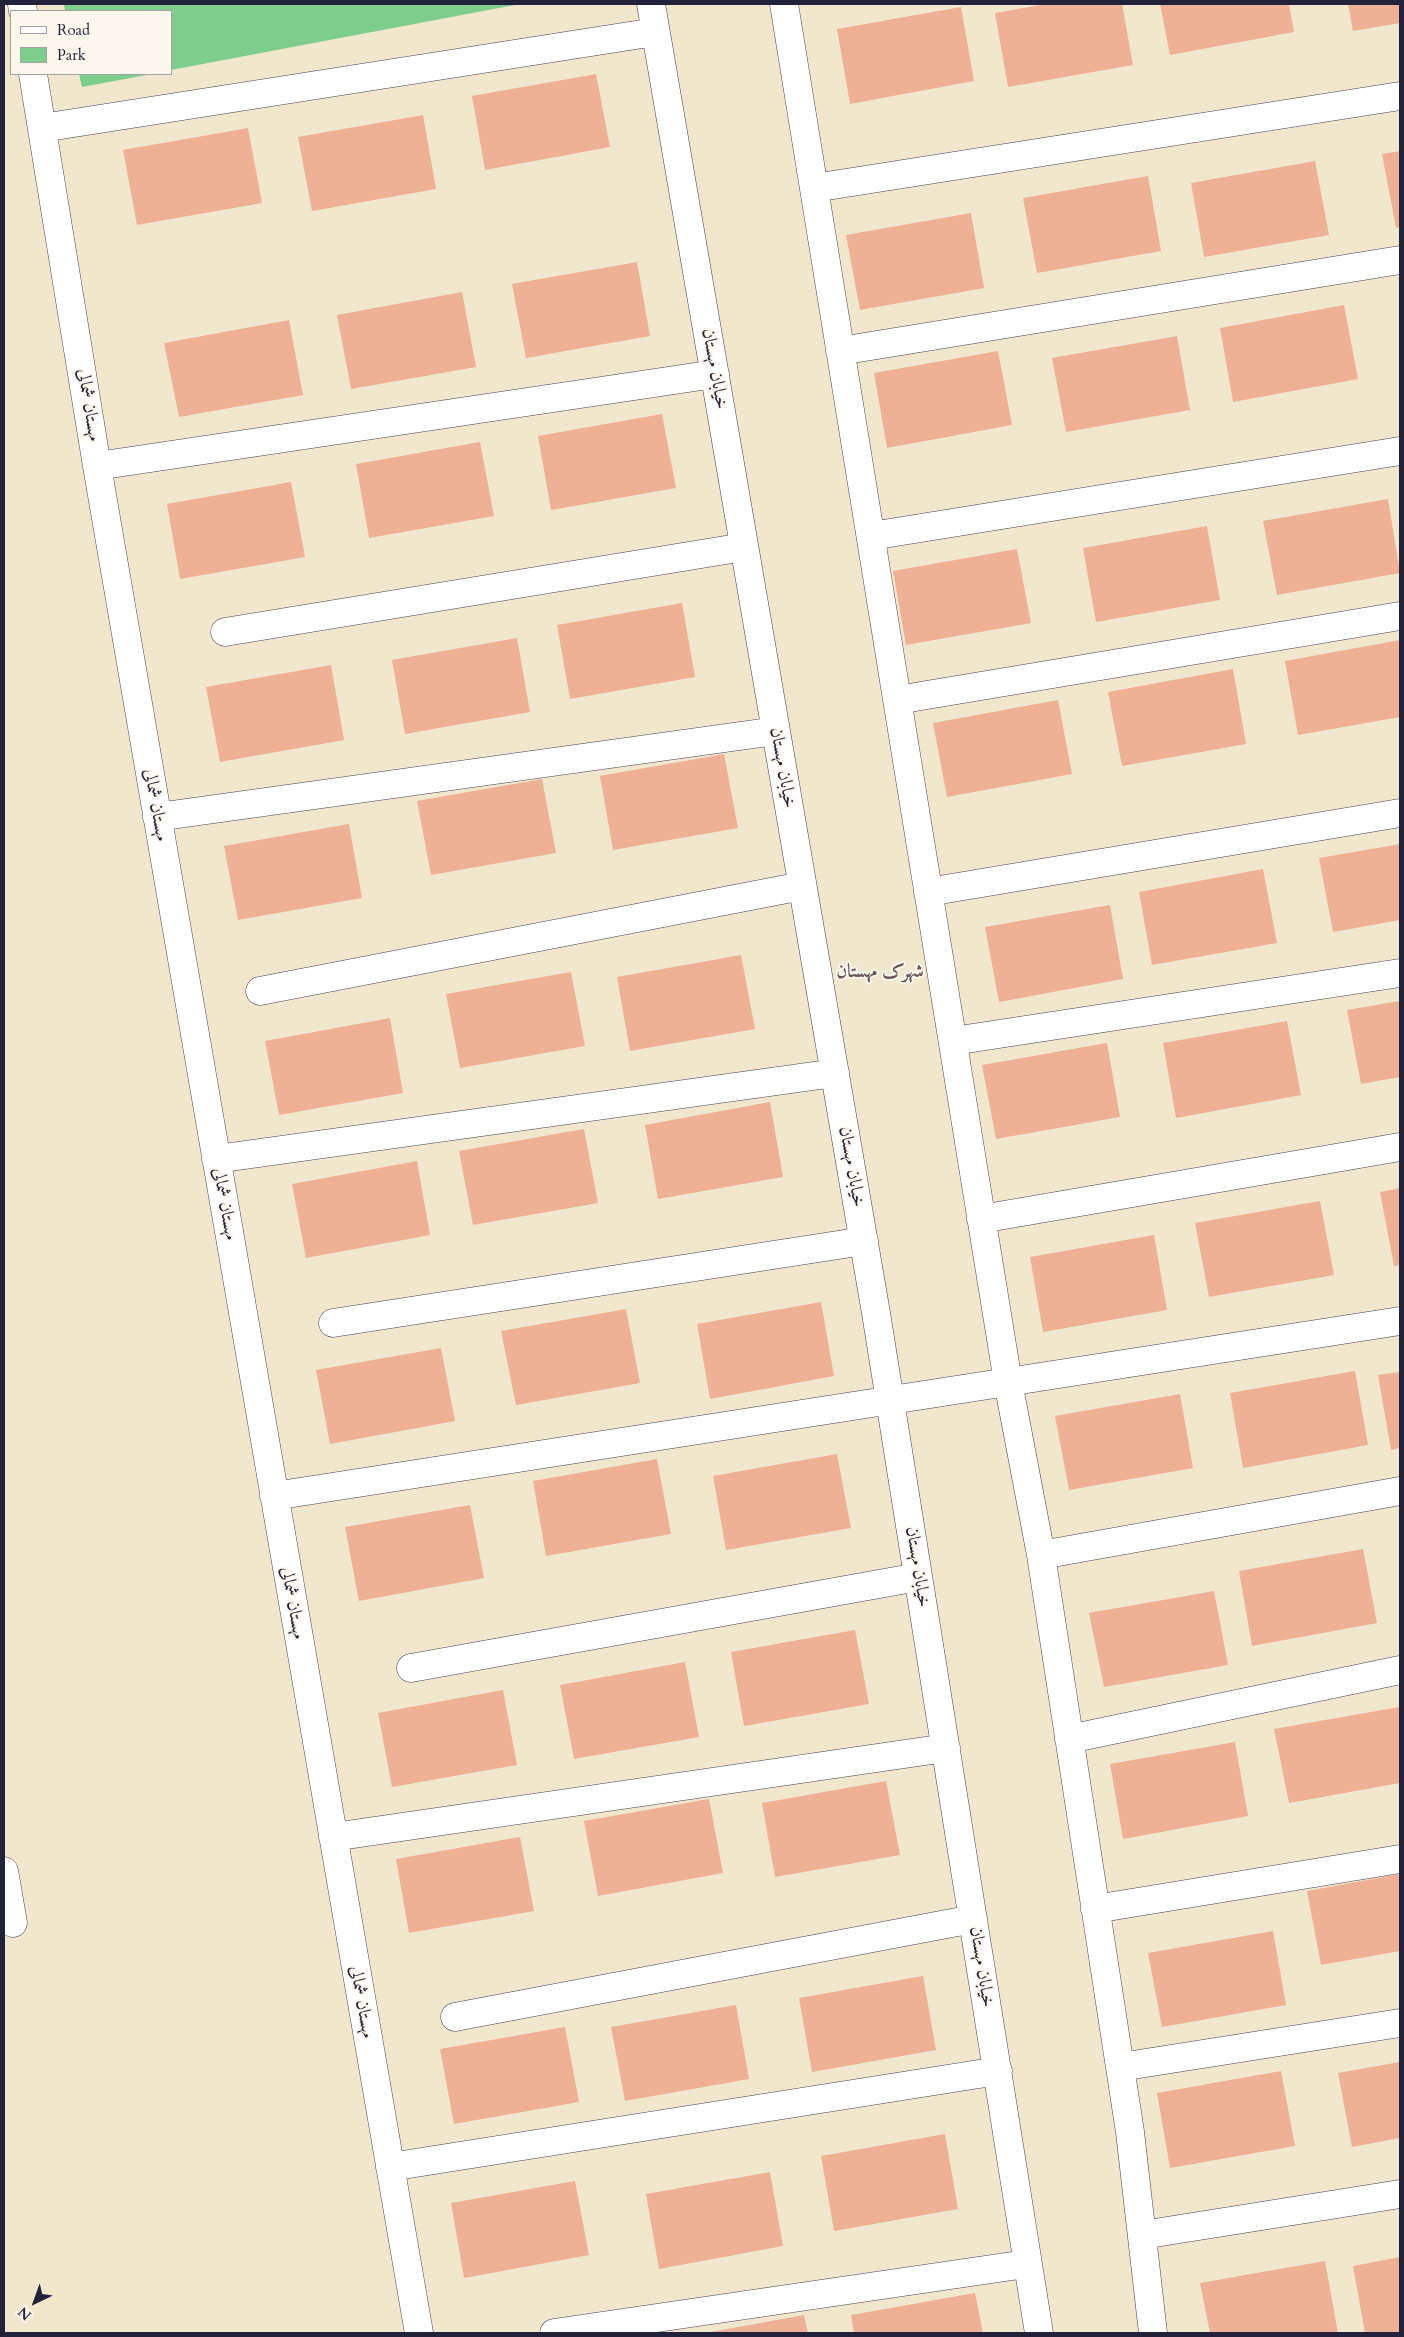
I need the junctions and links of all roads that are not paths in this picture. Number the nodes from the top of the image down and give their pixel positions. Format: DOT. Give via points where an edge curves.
graph roads {
  1 [pos="651,4"];
  2 [pos="789,5"];
  3 [pos="654,32"];
  4 [pos="33,75"];
  5 [pos="1400,96"];
  6 [pos="42,128"];
  7 [pos="814,188"];
  8 [pos="1400,260"];
  9 [pos="840,351"];
  10 [pos="715,374"];
  11 [pos="1400,451"];
  12 [pos="97,466"];
  13 [pos="871,536"];
  14 [pos="744,547"];
  15 [pos="1400,616"];
  16 [pos="225,632"];
  17 [pos="897,700"];
  18 [pos="776,731"];
  19 [pos="1400,814"];
  20 [pos="158,817"];
  21 [pos="802,886"];
  22 [pos="928,892"];
  23 [pos="1400,973"];
  24 [pos="260,991"];
  25 [pos="953,1041"];
  26 [pos="835,1073"];
  27 [pos="1400,1147"];
  28 [pos="216,1159"];
  29 [pos="981,1220"];
  30 [pos="864,1241"];
  31 [pos="1400,1321"];
  32 [pos="333,1323"];
  33 [pos="1008,1382"];
  34 [pos="890,1400"];
  35 [pos="1400,1491"];
  36 [pos="274,1496"];
  37 [pos="1041,1555"];
  38 [pos="918,1577"];
  39 [pos="411,1668"];
  40 [pos="1400,1670"];
  41 [pos="1069,1739"];
  42 [pos="946,1748"];
  43 [pos="333,1837"];
  44 [pos="1400,1859"];
  45 [pos="4,1870"];
  46 [pos="1095,1909"];
  47 [pos="973,1919"];
  48 [pos="13,1922"];
  49 [pos="455,2017"];
  50 [pos="1400,2023"];
  51 [pos="1120,2067"];
  52 [pos="998,2071"];
  53 [pos="390,2167"];
  54 [pos="1400,2194"];
  55 [pos="1142,2235"];
  56 [pos="1026,2264"];
  57 [pos="419,2333"];
  58 [pos="554,2333"];
  59 [pos="1038,2333"];
  60 [pos="1153,2333"];
  1 -- 3 [label="street, خیابان مهستان"];
  2 -- 7 [label="street"];
  3 -- 6 [label="street"];
  3 -- 10 [label="street, خیابان مهستان"];
  4 -- 6 [label="street, مهستان شمالی"];
  5 -- 7 [label="street"];
  6 -- 12 [label="street, مهستان شمالی"];
  7 -- 9 [label="street"];
  8 -- 9 [label="street"];
  9 -- 13 [label="street"];
  10 -- 12 [label="street"];
  10 -- 14 [label="street, خیابان مهستان"];
  11 -- 13 [label="street"];
  12 -- 20 [label="street, مهستان شمالی"];
  13 -- 17 [label="street"];
  14 -- 16 [label="street"];
  14 -- 18 [label="street, خیابان مهستان"];
  15 -- 17 [label="street"];
  17 -- 22 [label="street"];
  18 -- 20 [label="street"];
  18 -- 21 [label="street, خیابان مهستان"];
  19 -- 22 [label="street"];
  20 -- 28 [label="street, مهستان شمالی"];
  21 -- 24 [label="street"];
  21 -- 26 [label="street, خیابان مهستان"];
  22 -- 25 [label="street"];
  23 -- 25 [label="street"];
  25 -- 29 [label="street"];
  26 -- 28 [label="street"];
  26 -- 30 [label="street, خیابان مهستان"];
  27 -- 29 [label="street"];
  28 -- 36 [label="street, مهستان شمالی"];
  29 -- 33 [label="street"];
  30 -- 32 [label="street"];
  30 -- 34 [label="street, خیابان مهستان"];
  31 -- 33 [label="street"];
  33 -- 34 [label="street"];
  33 -- 37 [label="street"];
  34 -- 36 [label="street"];
  34 -- 38 [label="street, خیابان مهستان"];
  35 -- 37 [label="street"];
  36 -- 43 [label="street, مهستان شمالی"];
  37 -- 41 [label="street"];
  38 -- 39 [label="street"];
  38 -- 42 [label="street, خیابان مهستان"];
  40 -- 41 [label="street"];
  41 -- 46 [label="street"];
  42 -- 43 [label="street"];
  42 -- 47 [label="street, خیابان مهستان"];
  43 -- 53 [label="street, مهستان شمالی"];
  44 -- 46 [label="street"];
  45 -- 48 [label="street"];
  46 -- 51 [label="street"];
  47 -- 49 [label="street"];
  47 -- 52 [label="street, خیابان مهستان"];
  50 -- 51 [label="street"];
  51 -- 55 [label="street"];
  52 -- 53 [label="street"];
  52 -- 56 [label="street, خیابان مهستان"];
  53 -- 57 [label="street, مهستان شمالی"];
  54 -- 55 [label="street"];
  55 -- 60 [label="street"];
  56 -- 58 [label="street"];
  56 -- 59 [label="street, خیابان مهستان"];
}
